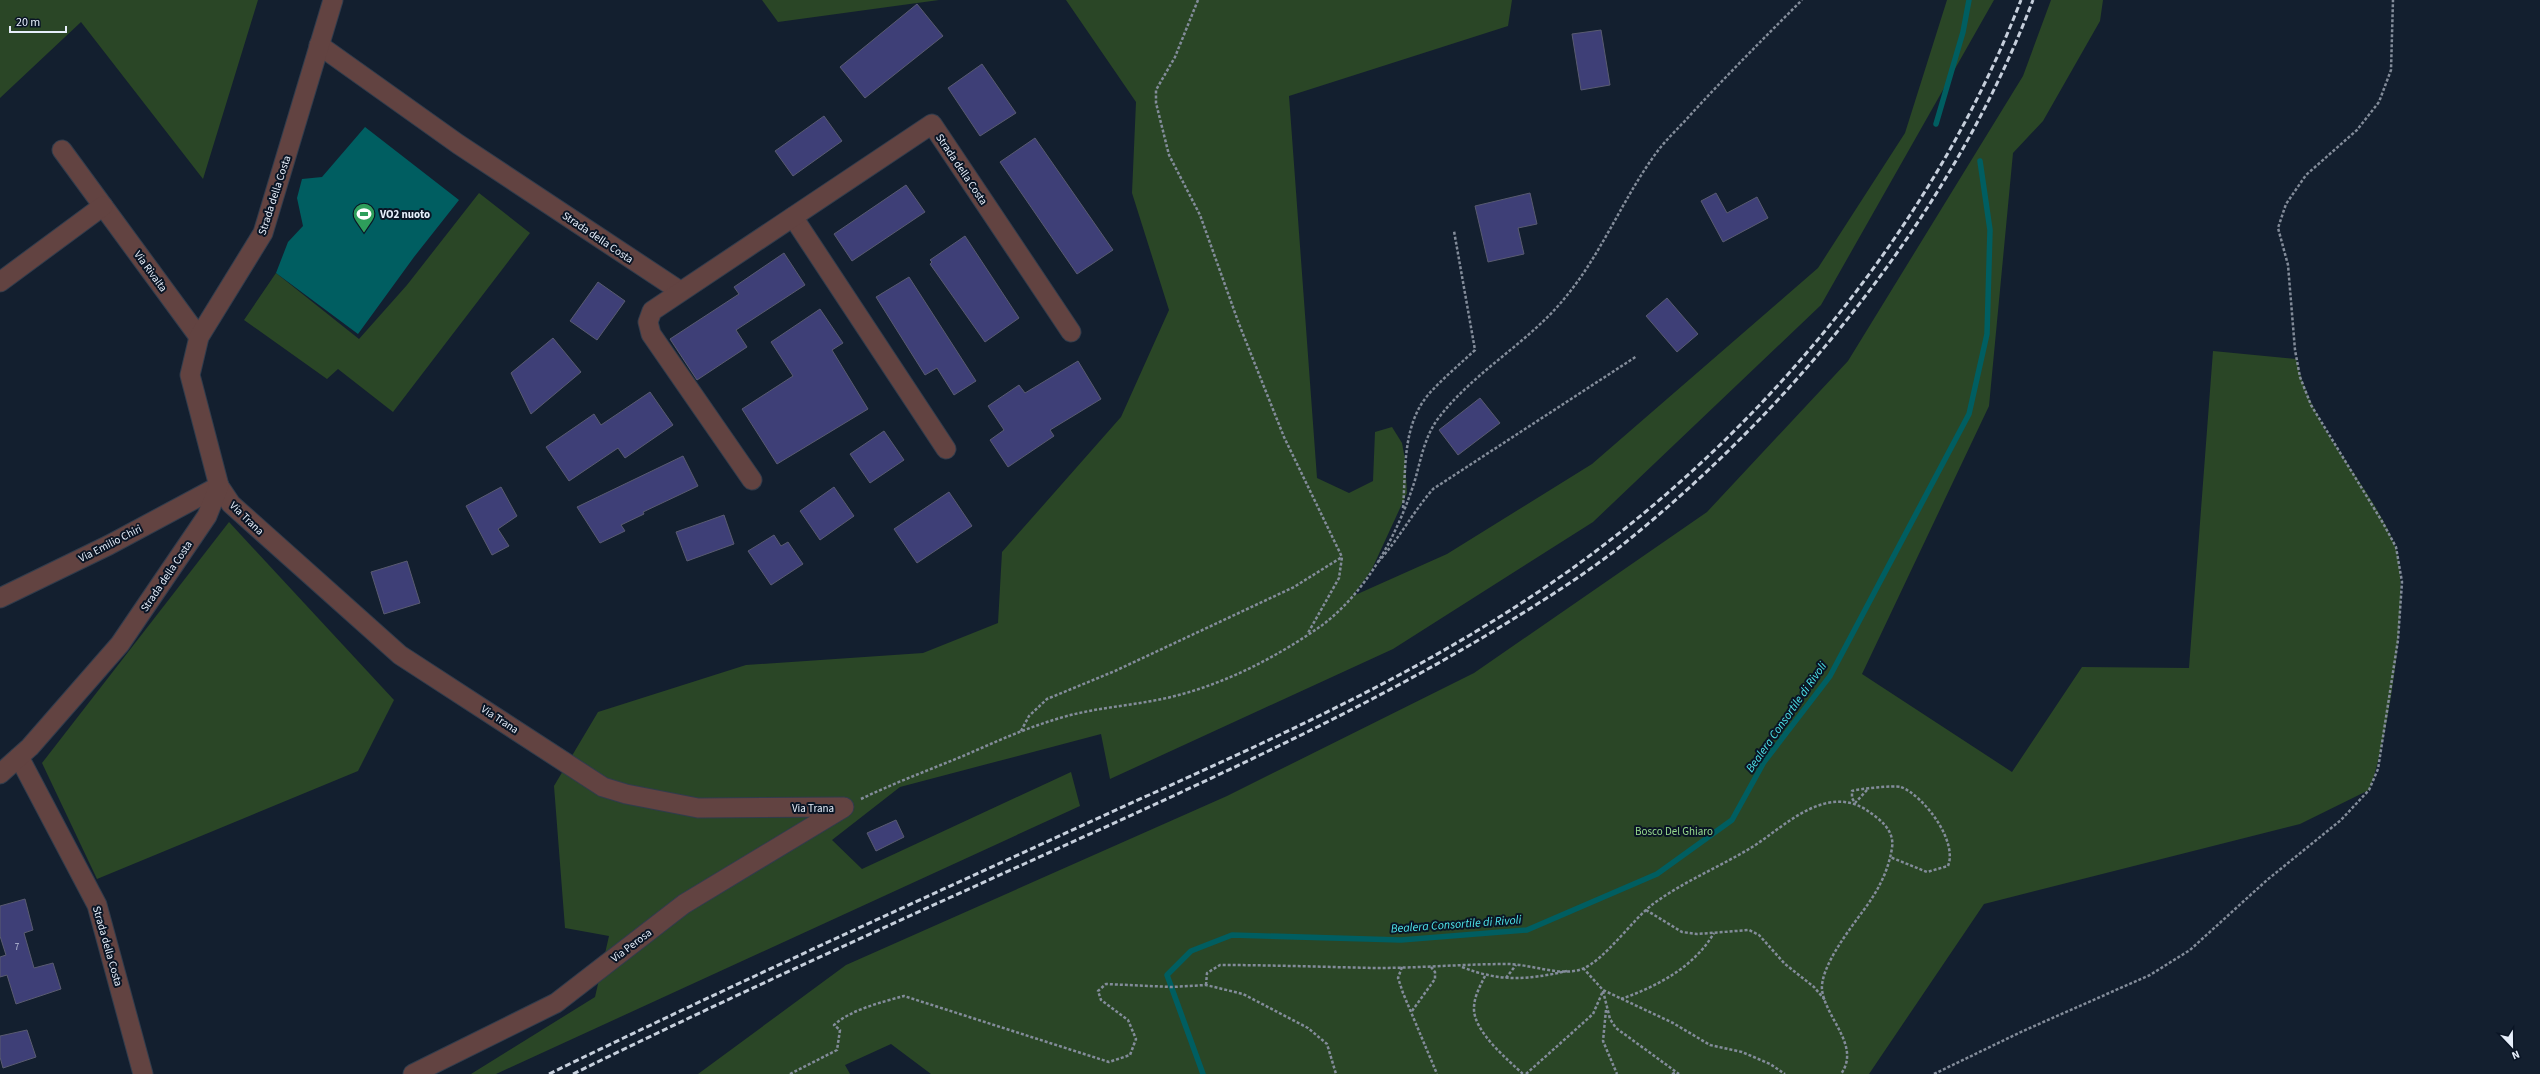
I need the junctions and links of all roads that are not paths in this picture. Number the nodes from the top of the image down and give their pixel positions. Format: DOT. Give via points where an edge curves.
graph roads {
  1 [pos="333,0"];
  2 [pos="319,45"];
  3 [pos="62,150"];
  4 [pos="103,206"];
  5 [pos="794,217"];
  6 [pos="0,282"];
  7 [pos="680,291"];
  8 [pos="1071,332"];
  9 [pos="199,337"];
  10 [pos="946,449"];
  11 [pos="752,480"];
  12 [pos="219,486"];
  13 [pos="0,598"];
  14 [pos="19,757"];
  15 [pos="0,774"];
  16 [pos="844,807"];
  17 [pos="143,1074"];
  18 [pos="413,1074"];
  1 -- 2 [label="street, Strada della Costa"];
  2 -- 7 [label="street, Strada della Costa" via="458,144"];
  2 -- 9 [label="street, Strada della Costa" via="263,233"];
  3 -- 4 [label="street, Via Rivalta"];
  4 -- 6 [label="street"];
  4 -- 9 [label="street, Via Rivalta"];
  5 -- 7 [label="street, Strada della Costa"];
  5 -- 8 [label="street, Strada della Costa" via="932,124"];
  5 -- 10 [label="street"];
  7 -- 11 [label="street, Strada della Costa" via="652,311 648,322 651,334"];
  9 -- 12 [label="street, Strada della Costa" via="190,375"];
  12 -- 13 [label="street, Via Emilio Chiri"];
  12 -- 14 [label="street, Strada della Costa" via="208,516 120,644"];
  12 -- 16 [label="street, Via Trana" via="231,504 400,655 603,787 698,808"];
  14 -- 15 [label="street"];
  14 -- 17 [label="street, Strada della Costa" via="97,905"];
  16 -- 18 [label="street, Via Perosa" via="684,904 556,1002"];
}
